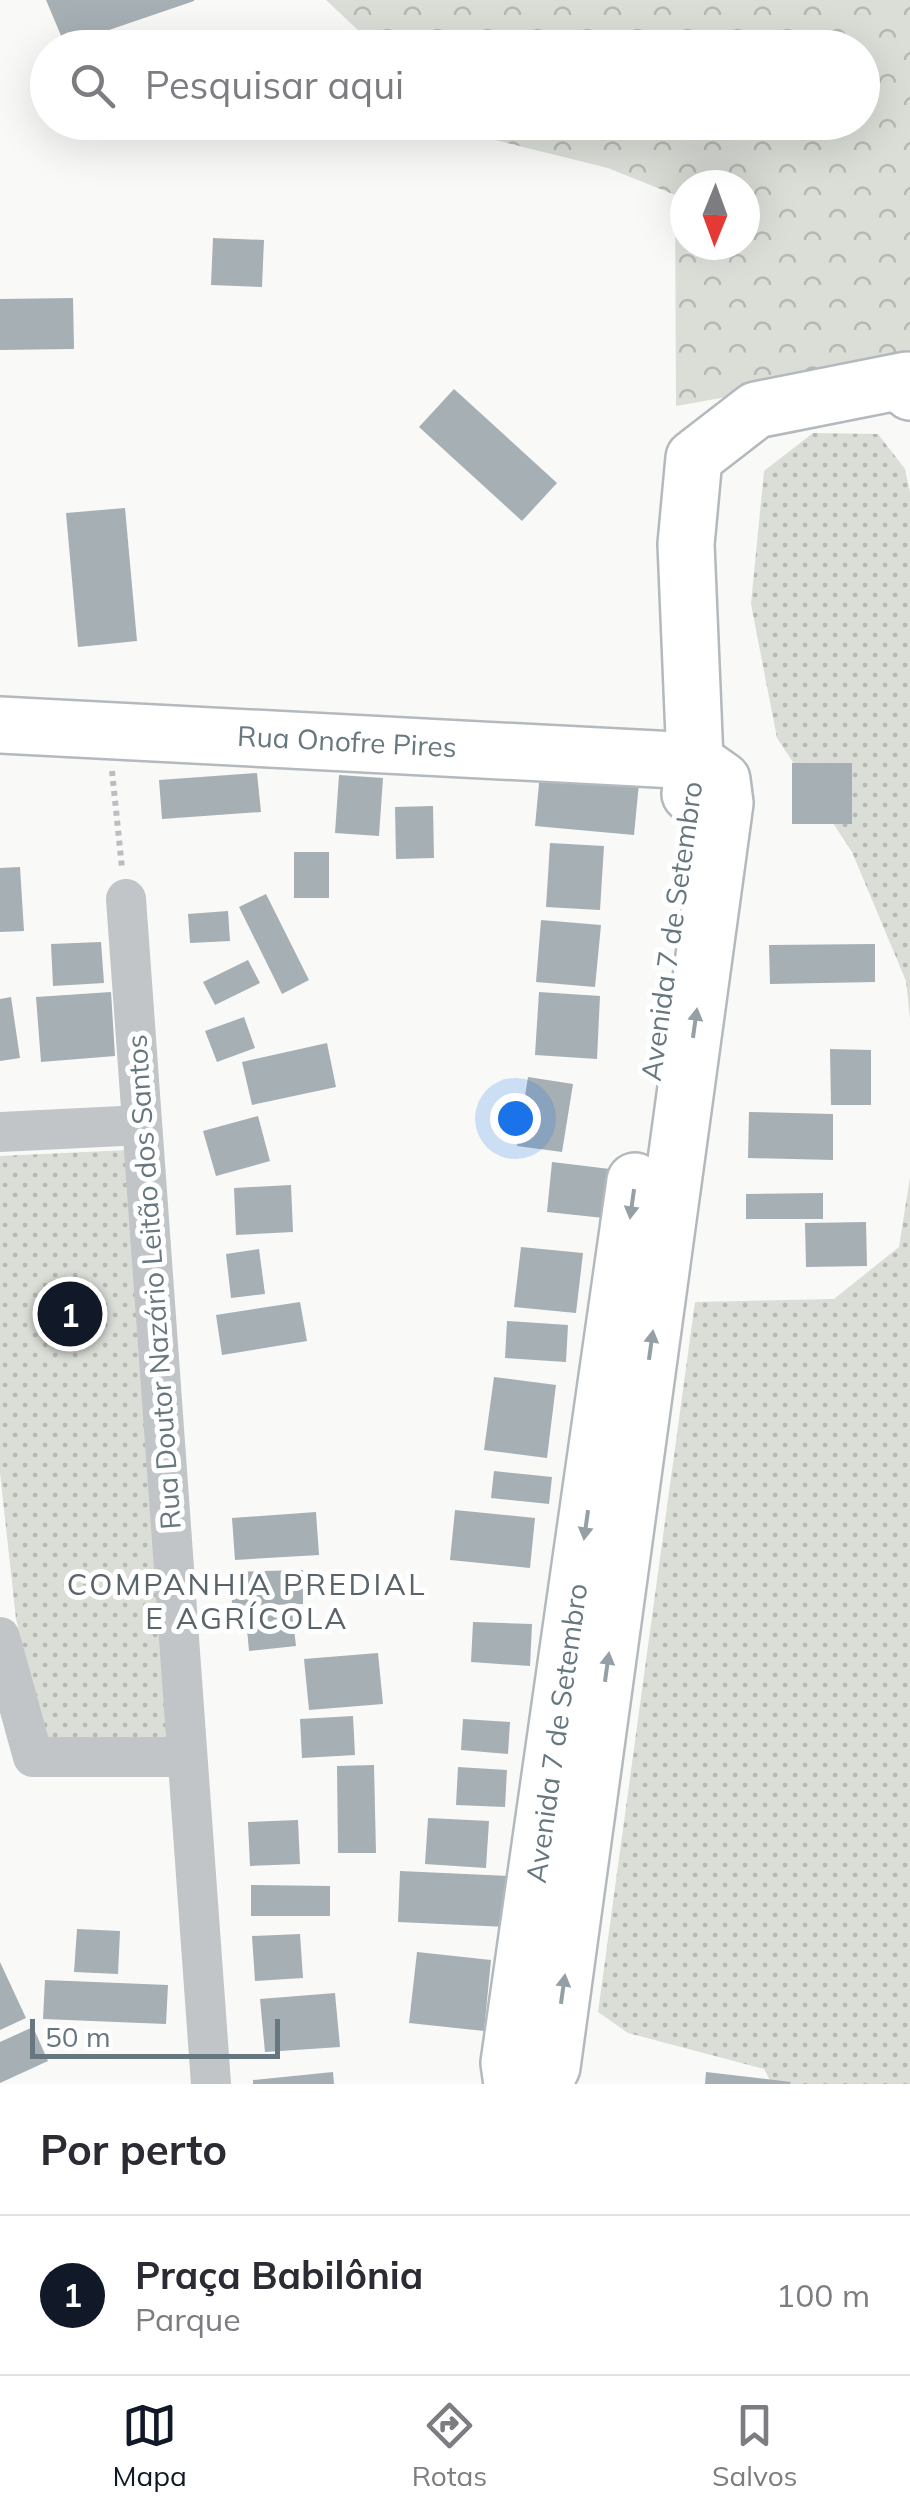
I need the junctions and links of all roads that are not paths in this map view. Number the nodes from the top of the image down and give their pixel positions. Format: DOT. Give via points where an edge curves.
graph roads {
  1 [pos="909,384"];
  2 [pos="0,724"];
  3 [pos="695,761"];
  4 [pos="126,899"];
  5 [pos="142,1125"];
  6 [pos="0,1132"];
  7 [pos="614,1470"];
  8 [pos="0,1637"];
  9 [pos="188,1757"];
  10 [pos="211,2084"];
  11 [pos="512,2084"];
  12 [pos="543,2084"];
  1 -- 3 [label="street, Avenida 7 de Setembro" via="756,410 694,458 686,544"];
  2 -- 3 [label="street, Rua Onofre Pires"];
  3 -- 7 [label="street, Avenida 7 de Setembro" via="666,1099"];
  4 -- 5 [label="street, Rua Doutor Nazário Leitão dos Santos"];
  5 -- 6 [label="street"];
  5 -- 9 [label="street, Rua Doutor Nazário Leitão dos Santos"];
  7 -- 11 [label="street, Avenida 7 de Setembro, one-way" via="509,2063"];
  12 -- 7 [label="street, Avenida 7 de Setembro, one-way" via="552,2067"];
  8 -- 9 [label="street" via="34,1757"];
  9 -- 10 [label="street, Rua Doutor Nazário Leitão dos Santos"];
}
